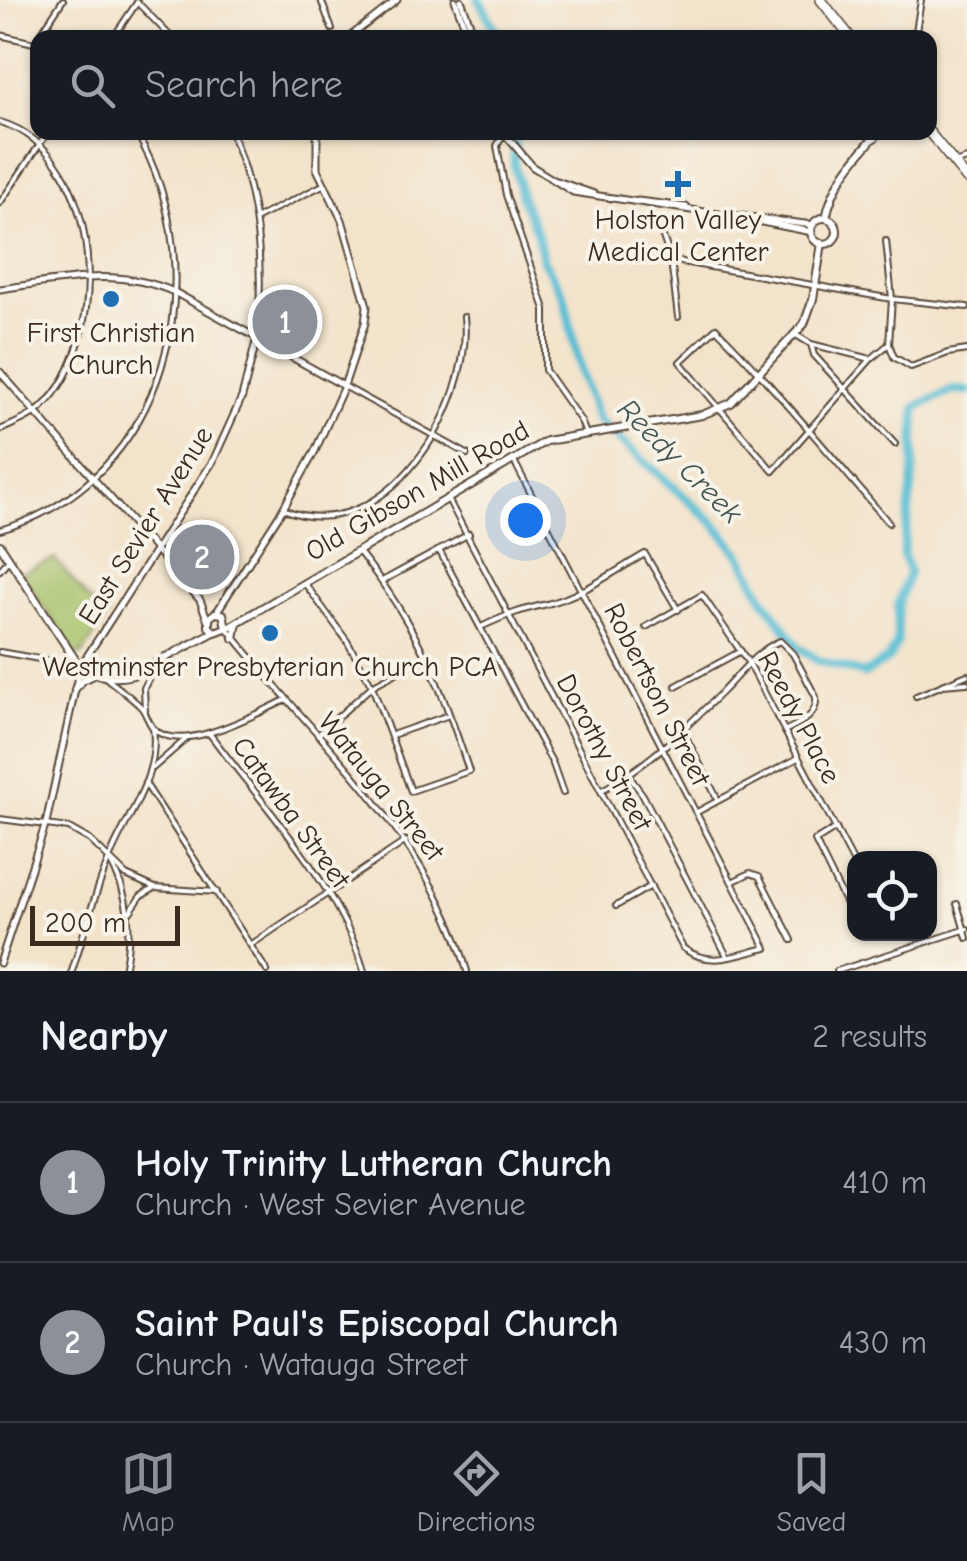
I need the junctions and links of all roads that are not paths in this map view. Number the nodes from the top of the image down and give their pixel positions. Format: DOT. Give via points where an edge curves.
graph roads {
  1 [pos="63,0"];
  2 [pos="322,0"];
  3 [pos="397,0"];
  4 [pos="458,0"];
  5 [pos="821,0"];
  6 [pos="922,0"];
  7 [pos="138,1"];
  8 [pos="44,30"];
  9 [pos="118,30"];
  10 [pos="165,30"];
  11 [pos="332,30"];
  12 [pos="358,30"];
  13 [pos="469,30"];
  14 [pos="845,30"];
  15 [pos="916,30"];
  16 [pos="0,35"];
  17 [pos="30,39"];
  18 [pos="0,122"];
  19 [pos="30,138"];
  20 [pos="33,140"];
  21 [pos="42,140"];
  22 [pos="140,140"];
  23 [pos="234,140"];
  24 [pos="317,140"];
  25 [pos="501,140"];
  26 [pos="509,140"];
  27 [pos="872,140"];
  28 [pos="935,140"];
  29 [pos="39,145"];
  30 [pos="967,159"];
  31 [pos="954,163"];
  32 [pos="967,179"];
  33 [pos="323,185"];
  34 [pos="0,203"];
  35 [pos="256,218"];
  36 [pos="826,218"];
  37 [pos="812,228"];
  38 [pos="660,231"];
  39 [pos="886,241"];
  40 [pos="822,243"];
  41 [pos="671,260"];
  42 [pos="90,278"];
  43 [pos="816,286"];
  44 [pos="0,290"];
  45 [pos="176,293"];
  46 [pos="892,299"];
  47 [pos="967,307"];
  48 [pos="464,317"];
  49 [pos="678,318"];
  50 [pos="796,335"];
  51 [pos="257,338"];
  52 [pos="812,344"];
  53 [pos="889,344"];
  54 [pos="967,350"];
  55 [pos="872,359"];
  56 [pos="0,372"];
  57 [pos="760,373"];
  58 [pos="344,386"];
  59 [pos="846,389"];
  60 [pos="720,410"];
  61 [pos="35,412"];
  62 [pos="0,430"];
  63 [pos="808,430"];
  64 [pos="590,433"];
  65 [pos="434,435"];
  66 [pos="895,444"];
  67 [pos="467,454"];
  68 [pos="514,459"];
  69 [pos="92,478"];
  70 [pos="448,498"];
  71 [pos="283,509"];
  72 [pos="888,523"];
  73 [pos="0,530"];
  74 [pos="468,534"];
  75 [pos="0,545"];
  76 [pos="155,550"];
  77 [pos="357,550"];
  78 [pos="439,550"];
  79 [pos="9,559"];
  80 [pos="0,570"];
  81 [pos="303,581"];
  82 [pos="382,581"];
  83 [pos="582,589"];
  84 [pos="200,600"];
  85 [pos="215,602"];
  86 [pos="678,610"];
  87 [pos="510,613"];
  88 [pos="241,618"];
  89 [pos="208,622"];
  90 [pos="221,622"];
  91 [pos="646,627"];
  92 [pos="480,628"];
  93 [pos="199,640"];
  94 [pos="235,640"];
  95 [pos="741,651"];
  96 [pos="0,652"];
  97 [pos="426,657"];
  98 [pos="156,664"];
  99 [pos="750,665"];
  100 [pos="80,667"];
  101 [pos="967,675"];
  102 [pos="101,676"];
  103 [pos="967,683"];
  104 [pos="942,685"];
  105 [pos="372,686"];
  106 [pos="676,686"];
  107 [pos="76,689"];
  108 [pos="916,696"];
  109 [pos="286,700"];
  110 [pos="145,712"];
  111 [pos="450,714"];
  112 [pos="154,728"];
  113 [pos="683,731"];
  114 [pos="785,731"];
  115 [pos="208,733"];
  116 [pos="318,735"];
  117 [pos="392,735"];
  118 [pos="186,738"];
  119 [pos="662,748"];
  120 [pos="799,757"];
  121 [pos="153,768"];
  122 [pos="629,776"];
  123 [pos="145,784"];
  124 [pos="602,790"];
  125 [pos="563,794"];
  126 [pos="718,800"];
  127 [pos="697,812"];
  128 [pos="0,819"];
  129 [pos="46,824"];
  130 [pos="836,828"];
  131 [pos="407,840"];
  132 [pos="848,851"];
  133 [pos="109,859"];
  134 [pos="733,882"];
  135 [pos="652,886"];
  136 [pos="154,888"];
  137 [pos="218,892"];
  138 [pos="329,892"];
  139 [pos="957,904"];
  140 [pos="616,906"];
  141 [pos="847,906"];
  142 [pos="128,916"];
  143 [pos="966,929"];
  144 [pos="967,938"];
  145 [pos="792,940"];
  146 [pos="252,944"];
  147 [pos="766,948"];
  148 [pos="728,957"];
  149 [pos="0,963"];
  150 [pos="72,971"];
  151 [pos="124,971"];
  152 [pos="267,971"];
  153 [pos="364,971"];
  154 [pos="467,971"];
  155 [pos="837,971"];
  1 -- 8 [label="street"];
  2 -- 11 [label="street"];
  3 -- 12 [label="street"];
  4 -- 13 [label="street"];
  5 -- 14 [label="highway"];
  6 -- 15 [label="street"];
  7 -- 9 [label="street"];
  7 -- 10 [label="street"];
  16 -- 17 [label="street"];
  18 -- 19 [label="street"];
  20 -- 29 [label="street"];
  21 -- 29 [label="street"];
  22 -- 45 [label="street" via="167,208"];
  23 -- 35 [label="street"];
  24 -- 33 [label="street"];
  25 -- 64 [label="street" via="506,194 545,309 545,370"];
  26 -- 37 [label="street" via="554,180 595,194"];
  27 -- 36 [label="main road" via="842,174"];
  28 -- 31 [label="highway"];
  29 -- 34 [label="street"];
  29 -- 42 [label="street" via="78,211"];
  30 -- 31 [label="street"];
  31 -- 32 [label="highway"];
  33 -- 35 [label="street"];
  33 -- 58 [label="street" via="340,212 366,306"];
  35 -- 51 [label="street"];
  36 -- 37 [label="main road"];
  36 -- 40 [label="main road" via="837,232"];
  37 -- 40 [label="main road"];
  38 -- 41 [label="street"];
  39 -- 46 [label="street"];
  40 -- 43 [label="main road"];
  41 -- 43 [label="street"];
  41 -- 49 [label="street"];
  42 -- 44 [label="street"];
  42 -- 45 [label="street" via="133,278"];
  42 -- 61 [label="street" via="72,358"];
  43 -- 46 [label="street"];
  43 -- 50 [label="main road"];
  45 -- 51 [label="street"];
  45 -- 69 [label="street" via="153,390 126,438"];
  46 -- 47 [label="street"];
  46 -- 53 [label="street"];
  48 -- 65 [label="street" via="463,368"];
  50 -- 52 [label="street"];
  50 -- 57 [label="main road"];
  51 -- 58 [label="street"];
  51 -- 76 [label="street, East Sevier Avenue" via="222,444"];
  52 -- 55 [label="street"];
  52 -- 59 [label="street" via="814,355"];
  53 -- 54 [label="street" via="894,357 911,367"];
  53 -- 55 [label="street"];
  55 -- 59 [label="street"];
  56 -- 61 [label="street"];
  57 -- 60 [label="main road"];
  57 -- 60 [label="street" via="716,328 698,344 680,362"];
  57 -- 63 [label="street"];
  58 -- 65 [label="street"];
  58 -- 71 [label="street"];
  59 -- 63 [label="street"];
  59 -- 66 [label="street"];
  60 -- 63 [label="street" via="773,471"];
  60 -- 64 [label="main road, Old Gibson Mill Road"];
  61 -- 62 [label="street"];
  61 -- 69 [label="street"];
  63 -- 72 [label="street"];
  64 -- 68 [label="main road, Old Gibson Mill Road" via="546,441"];
  65 -- 67 [label="street"];
  65 -- 71 [label="street" via="406,473 369,502 316,518"];
  68 -- 70 [label="main road, Old Gibson Mill Road"];
  68 -- 83 [label="street, Robertson Street"];
  69 -- 73 [label="street" via="66,502"];
  69 -- 76 [label="street"];
  70 -- 74 [label="street, Dorothy Street"];
  70 -- 77 [label="main road, Old Gibson Mill Road"];
  71 -- 85 [label="street"];
  74 -- 78 [label="street"];
  74 -- 87 [label="street, Dorothy Street"];
  75 -- 79 [label="main road"];
  76 -- 84 [label="street"];
  76 -- 100 [label="street, East Sevier Avenue"];
  77 -- 81 [label="main road, Old Gibson Mill Road"];
  77 -- 82 [label="street"];
  78 -- 82 [label="street"];
  78 -- 92 [label="street"];
  79 -- 80 [label="street"];
  79 -- 100 [label="main road"];
  81 -- 88 [label="main road, Old Gibson Mill Road"];
  81 -- 105 [label="street"];
  82 -- 97 [label="street"];
  83 -- 86 [label="street" via="645,554"];
  83 -- 87 [label="street"];
  83 -- 119 [label="street, Robertson Street"];
  84 -- 85 [label="street"];
  84 -- 89 [label="street"];
  84 -- 90 [label="street"];
  85 -- 90 [label="street"];
  86 -- 91 [label="street"];
  86 -- 95 [label="street, Reedy Place" via="702,595"];
  87 -- 92 [label="street"];
  87 -- 124 [label="street, Dorothy Street"];
  88 -- 90 [label="main road, Old Gibson Mill Road"];
  88 -- 94 [label="main road"];
  89 -- 90 [label="main road"];
  89 -- 90 [label="main road"];
  89 -- 93 [label="main road"];
  90 -- 93 [label="main road, Old Gibson Mill Road"];
  90 -- 94 [label="street, Watauga Street"];
  92 -- 125 [label="street"];
  93 -- 98 [label="main road, Old Gibson Mill Road"];
  94 -- 109 [label="street, Watauga Street"];
  95 -- 99 [label="street, Reedy Place"];
  95 -- 106 [label="street"];
  96 -- 100 [label="street"];
  97 -- 105 [label="street"];
  97 -- 111 [label="street"];
  98 -- 102 [label="main road, Old Gibson Mill Road" via="127,677"];
  98 -- 110 [label="street" via="144,688"];
  99 -- 113 [label="street"];
  99 -- 114 [label="street, Reedy Place"];
  99 -- 114 [label="street" via="782,642 816,697 810,716"];
  100 -- 102 [label="main road"];
  100 -- 107 [label="street, East Sevier Avenue"];
  101 -- 104 [label="street"];
  102 -- 107 [label="main road" via="87,677"];
  102 -- 110 [label="street"];
  103 -- 104 [label="street"];
  104 -- 108 [label="street"];
  105 -- 116 [label="street"];
  105 -- 117 [label="street"];
  107 -- 129 [label="street, East Sevier Avenue"];
  109 -- 115 [label="street"];
  109 -- 116 [label="street, Watauga Street"];
  110 -- 112 [label="street"];
  111 -- 117 [label="street"];
  111 -- 117 [label="street" via="469,771 411,791"];
  112 -- 118 [label="street"];
  112 -- 121 [label="street"];
  113 -- 119 [label="street"];
  113 -- 126 [label="street"];
  114 -- 120 [label="street, Reedy Place"];
  115 -- 118 [label="street"];
  115 -- 138 [label="street, Catawba Street"];
  116 -- 131 [label="street, Watauga Street"];
  118 -- 121 [label="street"];
  119 -- 122 [label="street"];
  119 -- 127 [label="street, Robertson Street"];
  120 -- 126 [label="street"];
  120 -- 130 [label="street, Reedy Place"];
  121 -- 123 [label="street"];
  122 -- 124 [label="street"];
  122 -- 148 [label="street"];
  123 -- 133 [label="street"];
  123 -- 137 [label="street"];
  124 -- 135 [label="street, Dorothy Street"];
  126 -- 127 [label="street"];
  127 -- 134 [label="street, Robertson Street"];
  128 -- 129 [label="street"];
  129 -- 133 [label="street" via="70,828"];
  129 -- 149 [label="street, East Sevier Avenue"];
  130 -- 132 [label="street, Reedy Place"];
  130 -- 141 [label="street" via="815,841"];
  131 -- 138 [label="street"];
  131 -- 154 [label="street, Watauga Street" via="433,883"];
  133 -- 136 [label="street"];
  133 -- 142 [label="street" via="122,881"];
  133 -- 150 [label="street"];
  134 -- 145 [label="street" via="750,873 760,876"];
  134 -- 147 [label="street, Robertson Street"];
  135 -- 140 [label="street"];
  135 -- 148 [label="street, Dorothy Street" via="683,948 696,958"];
  136 -- 137 [label="street"];
  136 -- 142 [label="street"];
  137 -- 146 [label="street"];
  138 -- 146 [label="street"];
  138 -- 153 [label="street, Catawba Street"];
  139 -- 143 [label="street"];
  142 -- 151 [label="street"];
  143 -- 144 [label="street"];
  143 -- 155 [label="street"];
  146 -- 152 [label="street"];
  147 -- 148 [label="street, Dorothy Street"];
}
